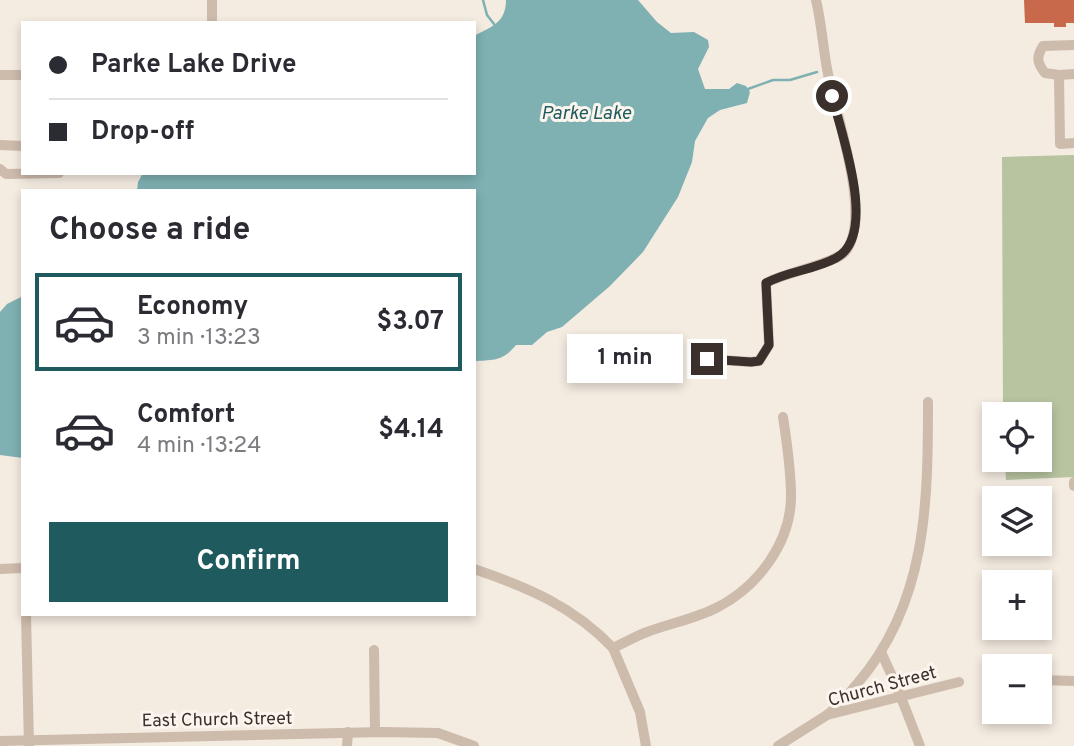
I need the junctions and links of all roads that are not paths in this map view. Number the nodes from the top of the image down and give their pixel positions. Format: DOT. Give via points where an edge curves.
graph roads {
  1 [pos="212,0"];
  2 [pos="816,0"];
  3 [pos="212,21"];
  4 [pos="1074,45"];
  5 [pos="1074,74"];
  6 [pos="0,75"];
  7 [pos="21,75"];
  8 [pos="1059,75"];
  9 [pos="1074,143"];
  10 [pos="21,146"];
  11 [pos="0,147"];
  12 [pos="0,169"];
  13 [pos="21,174"];
  14 [pos="707,359"];
  15 [pos="928,402"];
  16 [pos="783,417"];
  17 [pos="21,568"];
  18 [pos="0,569"];
  19 [pos="476,570"];
  20 [pos="26,616"];
  21 [pos="613,648"];
  22 [pos="374,650"];
  23 [pos="881,652"];
  24 [pos="1052,680"];
  25 [pos="1074,681"];
  26 [pos="959,682"];
  27 [pos="902,698"];
  28 [pos="827,715"];
  29 [pos="348,732"];
  30 [pos="375,732"];
  31 [pos="0,741"];
  32 [pos="29,743"];
  33 [pos="347,746"];
  34 [pos="474,746"];
  35 [pos="646,746"];
  36 [pos="778,746"];
  37 [pos="920,746"];
  1 -- 3 [label="street"];
  2 -- 14 [label="street" via="855,193 854,237 845,253 835,259 766,283 769,336 759,361"];
  4 -- 8 [label="street" via="1043,46 1038,54 1038,65 1045,73"];
  5 -- 8 [label="street"];
  6 -- 7 [label="street"];
  8 -- 9 [label="street" via="1060,144"];
  10 -- 11 [label="street"];
  12 -- 13 [label="street" via="6,174"];
  15 -- 23 [label="street" via="924,526 910,589"];
  16 -- 21 [label="street" via="791,500 785,527 763,573 717,607"];
  17 -- 18 [label="street"];
  19 -- 21 [label="street" via="554,602 592,626"];
  20 -- 32 [label="street"];
  21 -- 35 [label="street" via="640,712"];
  22 -- 30 [label="street"];
  23 -- 27 [label="street"];
  23 -- 28 [label="street"];
  24 -- 25 [label="street"];
  26 -- 27 [label="street, Church Street"];
  27 -- 28 [label="street, Church Street"];
  27 -- 37 [label="street"];
  28 -- 36 [label="street, Church Street"];
  29 -- 30 [label="street, East Church Street"];
  29 -- 32 [label="street, East Church Street"];
  29 -- 33 [label="street"];
  30 -- 34 [label="street, East Church Street" via="434,733"];
  31 -- 32 [label="street, East Church Street"];
}
